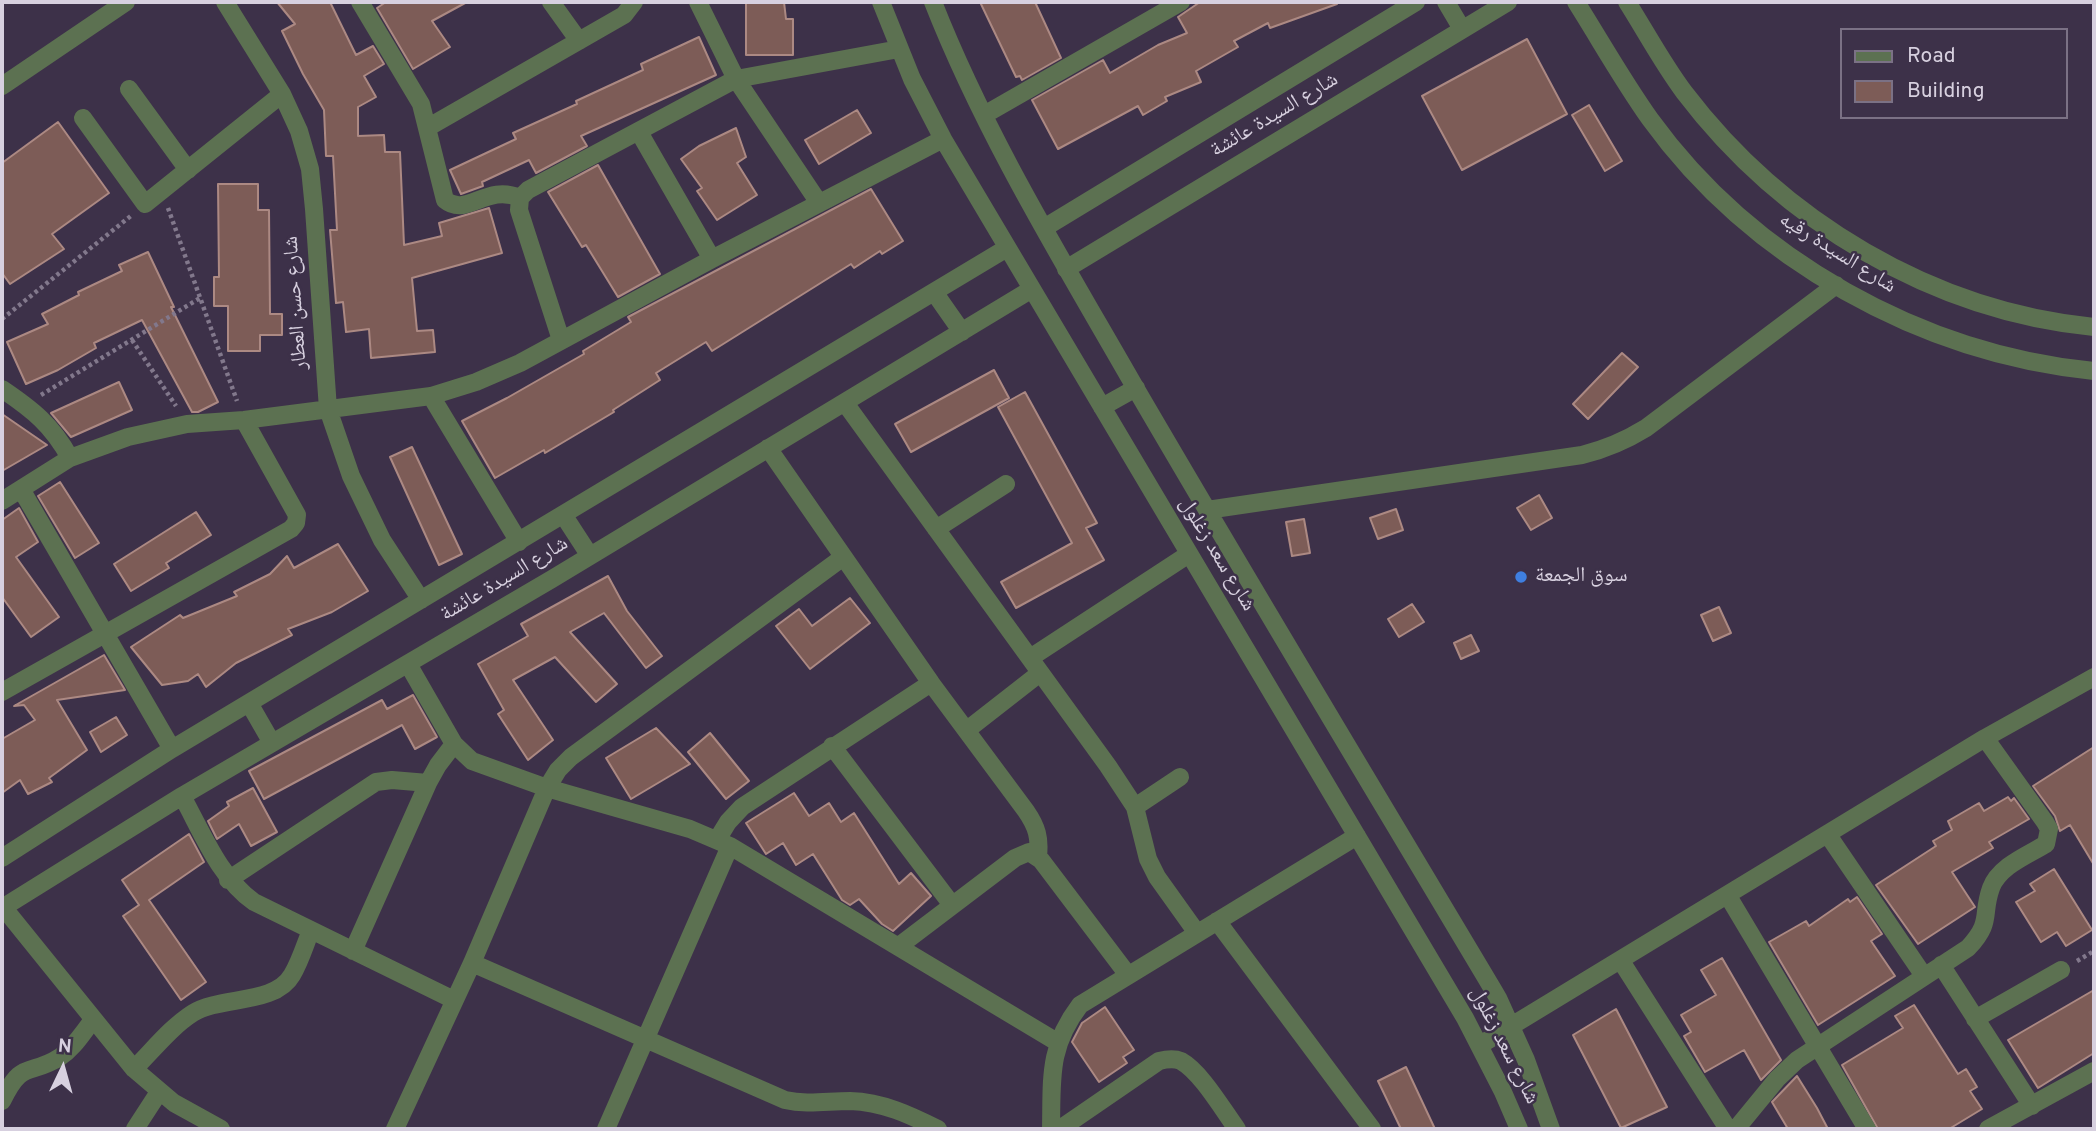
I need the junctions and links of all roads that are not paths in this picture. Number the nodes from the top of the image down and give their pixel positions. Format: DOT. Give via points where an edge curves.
graph roads {
  1 [pos="126,2"];
  2 [pos="225,2"];
  3 [pos="360,2"];
  4 [pos="551,2"];
  5 [pos="634,2"];
  6 [pos="698,2"];
  7 [pos="881,2"];
  8 [pos="933,2"];
  9 [pos="1181,2"];
  10 [pos="1416,2"];
  11 [pos="1446,2"];
  12 [pos="1508,2"];
  13 [pos="1576,2"];
  14 [pos="1628,2"];
  15 [pos="1462,29"];
  16 [pos="579,41"];
  17 [pos="899,49"];
  18 [pos="736,79"];
  19 [pos="2,86"];
  20 [pos="129,89"];
  21 [pos="282,94"];
  22 [pos="984,115"];
  23 [pos="83,118"];
  24 [pos="427,128"];
  25 [pos="639,132"];
  26 [pos="943,139"];
  27 [pos="188,170"];
  28 [pos="520,198"];
  29 [pos="819,203"];
  30 [pos="1044,228"];
  31 [pos="1007,248"];
  32 [pos="712,259"];
  33 [pos="1066,269"];
  34 [pos="1836,285"];
  35 [pos="1032,289"];
  36 [pos="933,292"];
  37 [pos="2094,327"];
  38 [pos="962,332"];
  39 [pos="561,340"];
  40 [pos="2094,371"];
  41 [pos="1136,388"];
  42 [pos="2,389"];
  43 [pos="431,396"];
  44 [pos="845,403"];
  45 [pos="1102,407"];
  46 [pos="328,409"];
  47 [pos="244,420"];
  48 [pos="768,448"];
  49 [pos="70,458"];
  50 [pos="1006,484"];
  51 [pos="20,489"];
  52 [pos="2,501"];
  53 [pos="1207,510"];
  54 [pos="564,516"];
  55 [pos="936,529"];
  56 [pos="519,542"];
  57 [pos="1189,554"];
  58 [pos="590,556"];
  59 [pos="842,558"];
  60 [pos="421,600"];
  61 [pos="105,635"];
  62 [pos="408,664"];
  63 [pos="1035,666"];
  64 [pos="2094,677"];
  65 [pos="931,683"];
  66 [pos="4,686"];
  67 [pos="249,703"];
  68 [pos="967,730"];
  69 [pos="1986,738"];
  70 [pos="272,743"];
  71 [pos="454,744"];
  72 [pos="832,746"];
  73 [pos="172,749"];
  74 [pos="1180,777"];
  75 [pos="428,783"];
  76 [pos="547,788"];
  77 [pos="182,796"];
  78 [pos="1135,807"];
  79 [pos="1828,835"];
  80 [pos="1357,836"];
  81 [pos="723,843"];
  82 [pos="1038,856"];
  83 [pos="2,859"];
  84 [pos="228,880"];
  85 [pos="1727,896"];
  86 [pos="952,905"];
  87 [pos="2,908"];
  88 [pos="1217,921"];
  89 [pos="311,930"];
  90 [pos="1196,933"];
  91 [pos="899,946"];
  92 [pos="353,951"];
  93 [pos="1621,961"];
  94 [pos="472,963"];
  95 [pos="1941,965"];
  96 [pos="2061,970"];
  97 [pos="1128,975"];
  98 [pos="1924,976"];
  99 [pos="454,1000"];
  100 [pos="1975,1019"];
  101 [pos="93,1020"];
  102 [pos="1512,1026"];
  103 [pos="644,1040"];
  104 [pos="1058,1042"];
  105 [pos="1480,1045"];
  106 [pos="1817,1046"];
  107 [pos="134,1069"];
  108 [pos="2094,1071"];
  109 [pos="159,1092"];
  110 [pos="2,1101"];
  111 [pos="2032,1106"];
  112 [pos="1364,1126"];
  113 [pos="135,1129"];
  114 [pos="220,1129"];
  115 [pos="395,1129"];
  116 [pos="606,1129"];
  117 [pos="939,1129"];
  118 [pos="1051,1129"];
  119 [pos="1060,1129"];
  120 [pos="1237,1129"];
  121 [pos="1519,1129"];
  122 [pos="1552,1129"];
  123 [pos="1728,1129"];
  124 [pos="1736,1129"];
  125 [pos="1867,1129"];
  126 [pos="1988,1129"];
  1 -- 19 [label="street"];
  2 -- 21 [label="street, شارع حسن العطار"];
  3 -- 24 [label="street" via="421,104"];
  4 -- 16 [label="street"];
  5 -- 16 [label="street" via="624,15"];
  6 -- 18 [label="street"];
  7 -- 17 [label="street, شارع سعد زغلول"];
  8 -- 22 [label="street, شارع سعد زغلول"];
  9 -- 22 [label="street"];
  10 -- 30 [label="street, شارع السيدة عائشة"];
  11 -- 15 [label="street"];
  12 -- 15 [label="street, شارع السيدة عائشة"];
  13 -- 34 [label="street, شارع السيدة رقيه" via="1650,119 1693,170 1741,218"];
  14 -- 37 [label="street, شارع السيدة رقيه" via="1683,91 1725,142 1773,188 1826,228 1882,262 1943,290 2006,311"];
  15 -- 33 [label="street, شارع السيدة عائشة"];
  16 -- 24 [label="street"];
  17 -- 18 [label="street"];
  17 -- 26 [label="street, شارع سعد زغلول"];
  18 -- 25 [label="street"];
  18 -- 29 [label="street"];
  20 -- 27 [label="street"];
  21 -- 27 [label="street"];
  21 -- 46 [label="street, شارع حسن العطار" via="310,169"];
  22 -- 30 [label="street, شارع سعد زغلول"];
  23 -- 27 [label="street" via="145,204"];
  24 -- 28 [label="street" via="444,200 460,206 496,193"];
  25 -- 28 [label="street"];
  25 -- 32 [label="street"];
  26 -- 29 [label="street"];
  26 -- 31 [label="street, شارع سعد زغلول"];
  28 -- 39 [label="street" via="519,210"];
  29 -- 32 [label="street"];
  30 -- 33 [label="street, شارع سعد زغلول"];
  31 -- 35 [label="street, شارع سعد زغلول"];
  31 -- 36 [label="street, شارع السيدة عائشة"];
  32 -- 39 [label="street"];
  33 -- 41 [label="street, شارع سعد زغلول"];
  34 -- 40 [label="street, شارع السيدة رقيه" via="1912,324 1975,347 2060,368"];
  34 -- 53 [label="street" via="1646,428 1605,449"];
  35 -- 38 [label="street, شارع السيدة عائشة"];
  35 -- 45 [label="street, شارع سعد زغلول"];
  36 -- 38 [label="street"];
  36 -- 54 [label="street, شارع السيدة عائشة"];
  38 -- 44 [label="street, شارع السيدة عائشة"];
  39 -- 43 [label="street" via="476,382"];
  41 -- 45 [label="street"];
  41 -- 53 [label="street, شارع سعد زغلول"];
  42 -- 49 [label="street" via="43,419"];
  43 -- 46 [label="street"];
  43 -- 56 [label="street"];
  44 -- 48 [label="street, شارع السيدة عائشة"];
  44 -- 55 [label="street"];
  45 -- 57 [label="street, شارع سعد زغلول"];
  46 -- 47 [label="street"];
  46 -- 60 [label="street, شارع حسن العطار" via="351,476"];
  47 -- 49 [label="street" via="187,424 128,437"];
  47 -- 61 [label="street" via="297,515 296,523"];
  48 -- 58 [label="street, شارع السيدة عائشة"];
  48 -- 59 [label="street"];
  49 -- 51 [label="street"];
  50 -- 55 [label="street"];
  51 -- 52 [label="street"];
  51 -- 61 [label="street"];
  53 -- 102 [label="street, شارع سعد زغلول"];
  54 -- 56 [label="street, شارع السيدة عائشة"];
  54 -- 58 [label="street"];
  55 -- 63 [label="street"];
  56 -- 60 [label="street, شارع السيدة عائشة"];
  57 -- 63 [label="street"];
  57 -- 80 [label="street, شارع سعد زغلول"];
  58 -- 62 [label="street, شارع السيدة عائشة"];
  59 -- 65 [label="street"];
  59 -- 76 [label="street" via="571,757"];
  60 -- 67 [label="street, شارع السيدة عائشة"];
  61 -- 66 [label="street"];
  61 -- 73 [label="street"];
  62 -- 70 [label="street, شارع السيدة عائشة"];
  62 -- 71 [label="street"];
  63 -- 68 [label="street"];
  63 -- 78 [label="street"];
  64 -- 69 [label="street"];
  65 -- 68 [label="street"];
  65 -- 72 [label="street"];
  67 -- 70 [label="street"];
  67 -- 73 [label="street, شارع السيدة عائشة"];
  68 -- 82 [label="street" via="1035,824 1040,839"];
  69 -- 79 [label="street"];
  69 -- 95 [label="street" via="2045,822 2049,837 2046,844 1998,876 1981,934"];
  70 -- 77 [label="street, شارع السيدة عائشة"];
  71 -- 75 [label="street"];
  71 -- 76 [label="street" via="472,761"];
  72 -- 81 [label="street" via="742,807 728,822"];
  72 -- 86 [label="street"];
  73 -- 83 [label="street, شارع السيدة عائشة"];
  74 -- 78 [label="street"];
  75 -- 84 [label="street" via="376,782"];
  75 -- 92 [label="street"];
  76 -- 81 [label="street" via="690,829"];
  76 -- 94 [label="street"];
  77 -- 84 [label="street"];
  77 -- 87 [label="street, شارع السيدة عائشة"];
  78 -- 90 [label="street" via="1148,859"];
  79 -- 85 [label="street"];
  79 -- 98 [label="street"];
  80 -- 88 [label="street"];
  80 -- 105 [label="street, شارع سعد زغلول"];
  81 -- 91 [label="street"];
  81 -- 103 [label="street"];
  82 -- 86 [label="street" via="1030,852 1020,855"];
  82 -- 97 [label="street"];
  84 -- 89 [label="street" via="254,902"];
  85 -- 93 [label="street"];
  85 -- 106 [label="street"];
  86 -- 91 [label="street"];
  87 -- 101 [label="street"];
  88 -- 90 [label="street"];
  88 -- 112 [label="street"];
  89 -- 92 [label="street"];
  89 -- 107 [label="street" via="285,985 194,1012"];
  90 -- 97 [label="street"];
  91 -- 104 [label="street"];
  92 -- 99 [label="street"];
  93 -- 102 [label="street"];
  93 -- 123 [label="street"];
  94 -- 99 [label="street"];
  94 -- 103 [label="street"];
  95 -- 98 [label="street"];
  95 -- 100 [label="street"];
  96 -- 100 [label="street"];
  97 -- 104 [label="street" via="1080,1004"];
  98 -- 106 [label="street"];
  99 -- 115 [label="street"];
  100 -- 111 [label="street"];
  101 -- 107 [label="street"];
  101 -- 110 [label="street" via="62,1055 18,1074"];
  102 -- 105 [label="street"];
  102 -- 122 [label="street, شارع سعد زغلول"];
  103 -- 116 [label="street"];
  103 -- 117 [label="street" via="785,1100 870,1103 896,1109"];
  104 -- 118 [label="street"];
  105 -- 121 [label="street, شارع سعد زغلول"];
  106 -- 124 [label="street" via="1777,1079"];
  106 -- 125 [label="street"];
  107 -- 109 [label="street"];
  108 -- 111 [label="street"];
  109 -- 113 [label="street"];
  109 -- 114 [label="street"];
  111 -- 126 [label="street"];
  119 -- 120 [label="street" via="1169,1058 1194,1071"];
}
